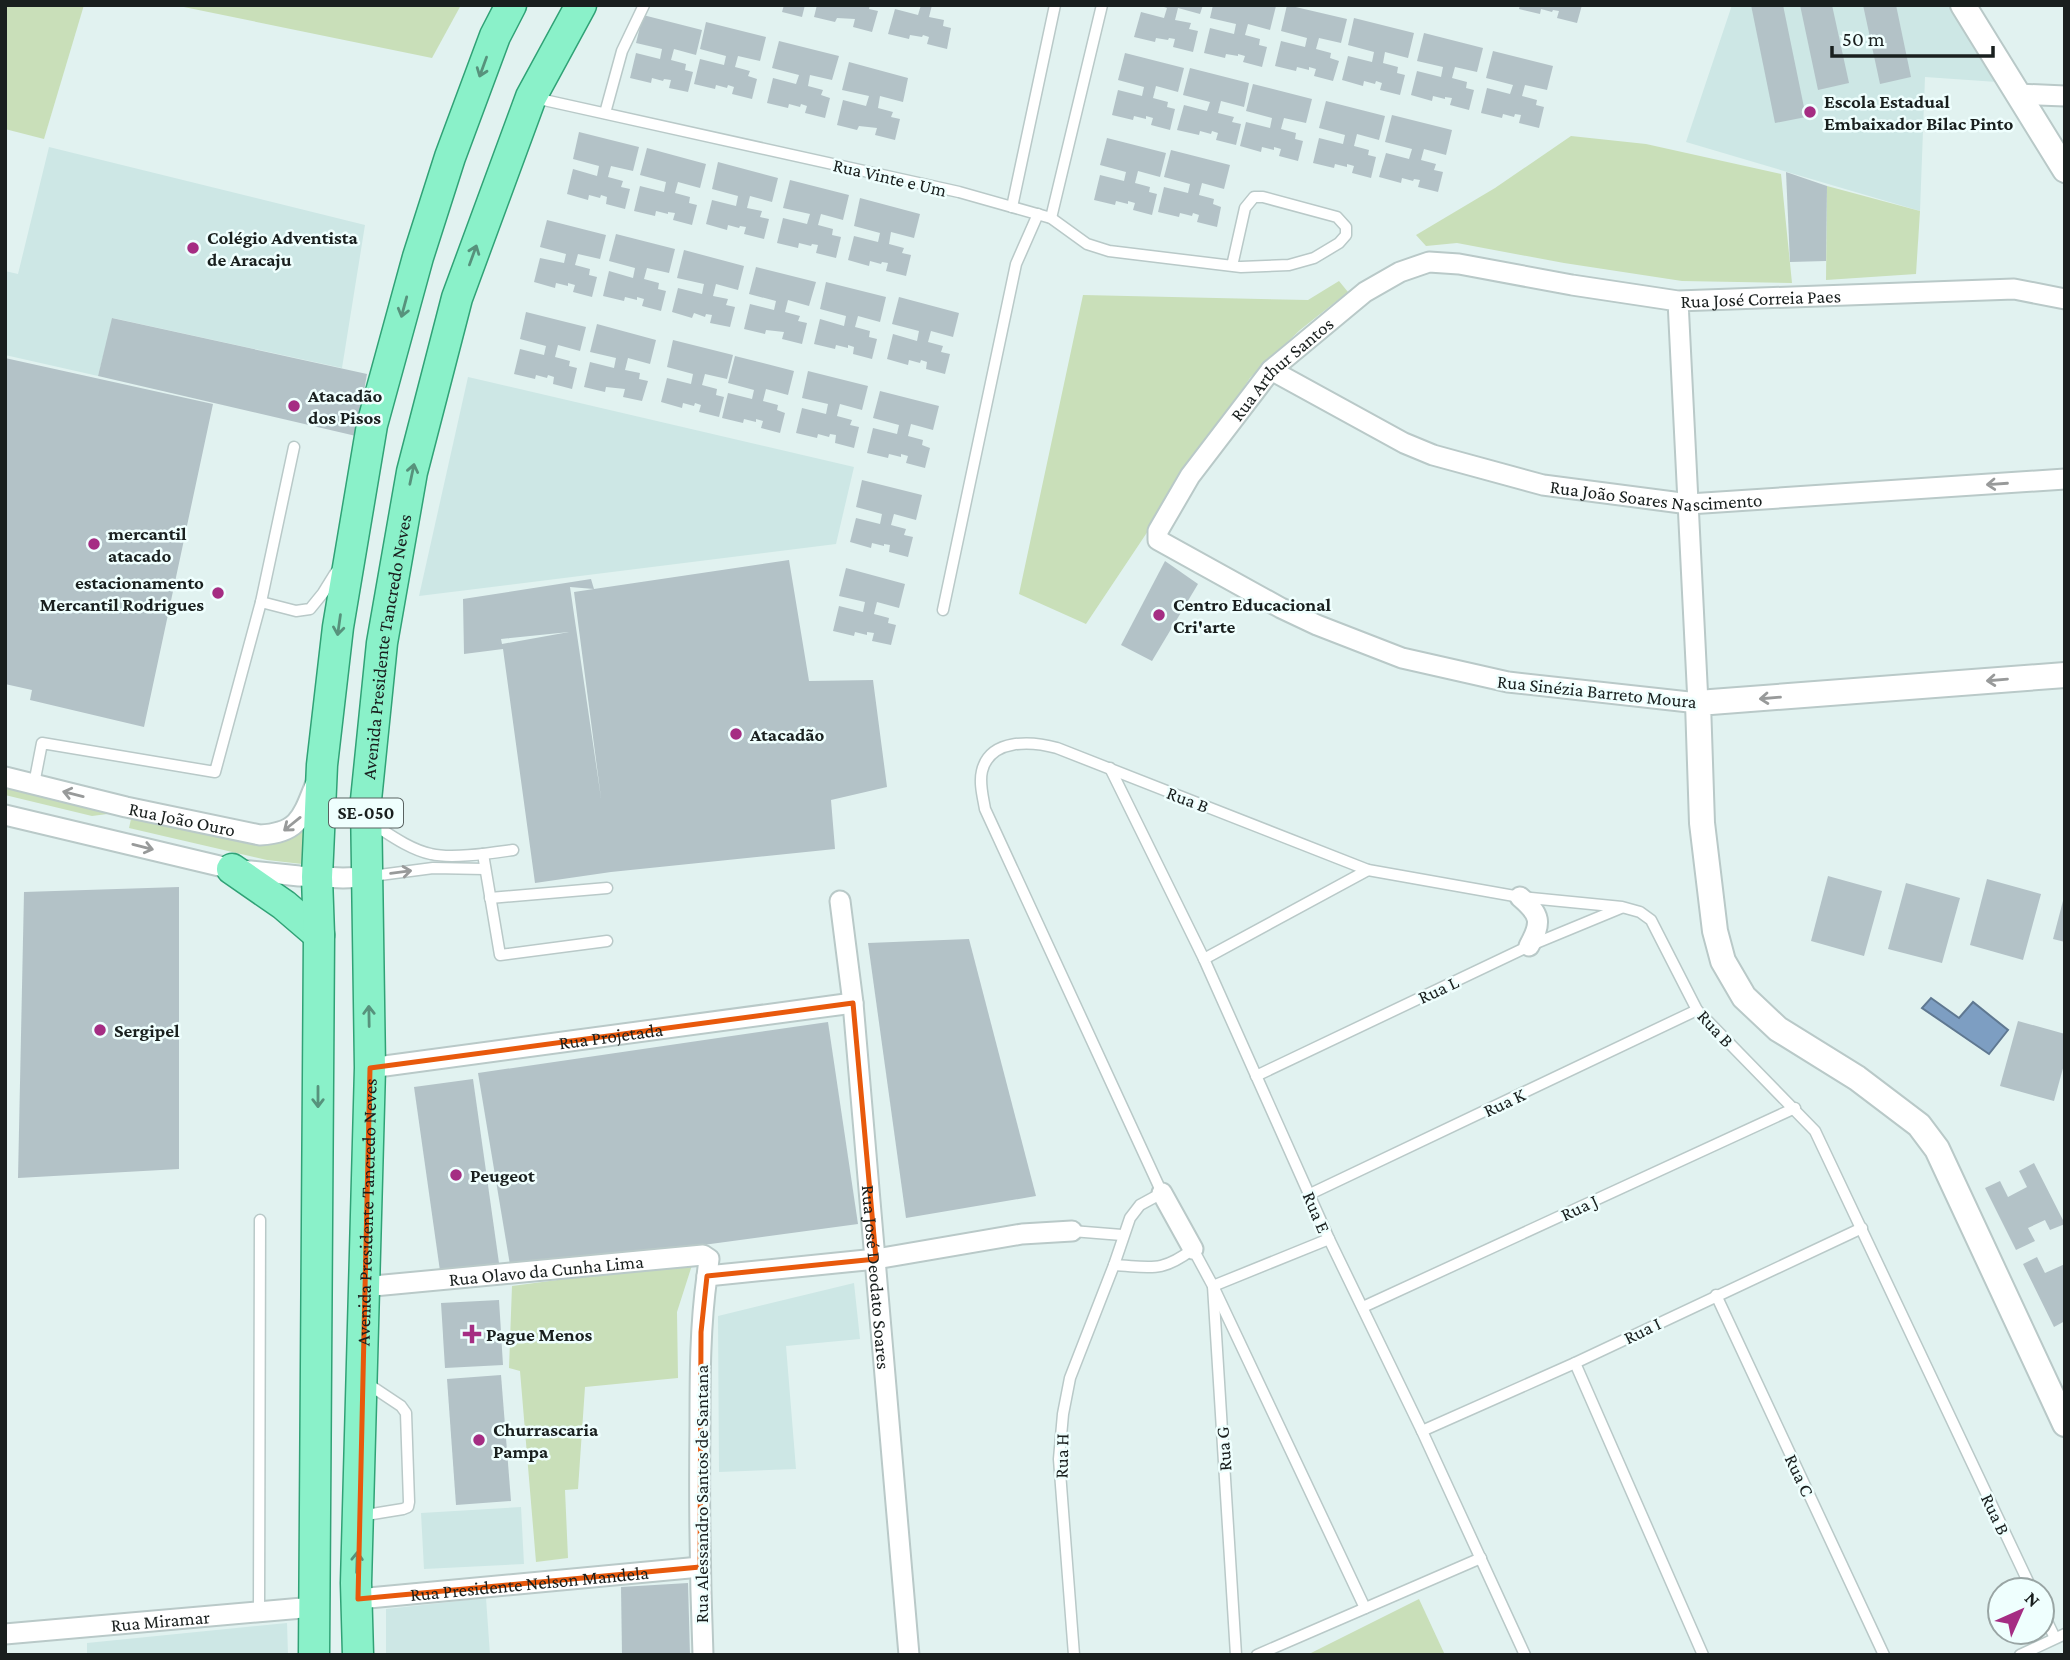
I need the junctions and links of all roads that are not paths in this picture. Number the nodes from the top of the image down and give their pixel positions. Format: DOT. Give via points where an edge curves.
graph roads {
  1 [pos="511,5"];
  2 [pos="581,5"];
  3 [pos="644,5"];
  4 [pos="1055,5"];
  5 [pos="1102,5"];
  6 [pos="1963,5"];
  7 [pos="2017,94"];
  8 [pos="2065,96"];
  9 [pos="531,97"];
  10 [pos="605,113"];
  11 [pos="2065,170"];
  12 [pos="1012,207"];
  13 [pos="1038,214"];
  14 [pos="1051,218"];
  15 [pos="1459,264"];
  16 [pos="1237,267"];
  17 [pos="2065,299"];
  18 [pos="1678,301"];
  19 [pos="1271,370"];
  20 [pos="294,447"];
  21 [pos="2065,479"];
  22 [pos="1689,504"];
  23 [pos="1158,540"];
  24 [pos="353,541"];
  25 [pos="261,602"];
  26 [pos="943,610"];
  27 [pos="2065,674"];
  28 [pos="1698,704"];
  29 [pos="322,765"];
  30 [pos="1110,768"];
  31 [pos="5,777"];
  32 [pos="34,784"];
  33 [pos="126,807"];
  34 [pos="5,815"];
  35 [pos="367,819"];
  36 [pos="115,839"];
  37 [pos="513,850"];
  38 [pos="483,854"];
  39 [pos="232,869"];
  40 [pos="485,869"];
  41 [pos="1368,870"];
  42 [pos="317,877"];
  43 [pos="368,877"];
  44 [pos="607,888"];
  45 [pos="1520,897"];
  46 [pos="490,898"];
  47 [pos="840,901"];
  48 [pos="1622,907"];
  49 [pos="319,936"];
  50 [pos="607,941"];
  51 [pos="1528,946"];
  52 [pos="1204,959"];
  53 [pos="853,1003"];
  54 [pos="1697,1010"];
  55 [pos="370,1068"];
  56 [pos="1256,1076"];
  57 [pos="1795,1108"];
  58 [pos="1162,1193"];
  59 [pos="1310,1194"];
  60 [pos="260,1220"];
  61 [pos="1862,1227"];
  62 [pos="1072,1231"];
  63 [pos="1122,1235"];
  64 [pos="1329,1239"];
  65 [pos="1193,1249"];
  66 [pos="876,1259"];
  67 [pos="1114,1265"];
  68 [pos="707,1276"];
  69 [pos="1213,1286"];
  70 [pos="363,1287"];
  71 [pos="1716,1295"];
  72 [pos="1363,1307"];
  73 [pos="1575,1363"];
  74 [pos="362,1379"];
  75 [pos="2062,1410"];
  76 [pos="1422,1432"];
  77 [pos="359,1516"];
  78 [pos="1481,1558"];
  79 [pos="700,1567"];
  80 [pos="2025,1576"];
  81 [pos="358,1599"];
  82 [pos="314,1607"];
  83 [pos="1365,1608"];
  84 [pos="259,1612"];
  85 [pos="5,1634"];
  86 [pos="2060,1636"];
  87 [pos="314,1655"];
  88 [pos="358,1655"];
  89 [pos="703,1655"];
  90 [pos="909,1655"];
  91 [pos="1074,1655"];
  92 [pos="1236,1655"];
  93 [pos="1257,1655"];
  94 [pos="1525,1655"];
  95 [pos="1703,1655"];
  96 [pos="1884,1655"];
  97 [pos="2020,1655"];
  1 -- 24 [label="main road, SE-050, one-way" via="454,145 418,257 372,425"];
  2 -- 9 [label="main road, Avenida Presidente Tancredo Neves / SE-050"];
  3 -- 10 [label="lane" via="622,51"];
  4 -- 12 [label="lane"];
  5 -- 14 [label="lane"];
  6 -- 7 [label="street"];
  7 -- 8 [label="street"];
  7 -- 11 [label="street"];
  9 -- 10 [label="lane, Rua Vinte e Um"];
  35 -- 9 [label="main road, Avenida Presidente Tancredo Neves / SE-050, one-way" via="382,643 412,472 457,298"];
  10 -- 12 [label="lane, Rua Vinte e Um"];
  12 -- 13 [label="lane, Rua Vinte e Um"];
  13 -- 14 [label="lane, Rua Vinte e Um"];
  13 -- 26 [label="lane" via="1016,264"];
  14 -- 16 [label="lane, Rua Vinte e Um" via="1094,247"];
  15 -- 18 [label="street, Rua José Correia Paes"];
  15 -- 19 [label="street, Rua Arthur Santos" via="1429,262 1388,279"];
  16 -- 16 [label="lane, Rua Vinte e Um" via="1289,265 1314,258 1339,243 1346,227 1337,217 1254,197 1245,208"];
  17 -- 18 [label="street, Rua José Correia Paes" via="2014,289"];
  18 -- 22 [label="street"];
  19 -- 22 [label="street, Rua João Soares Nascimento" via="1433,455 1543,485"];
  19 -- 23 [label="street, Rua Arthur Santos" via="1191,475 1158,531"];
  20 -- 25 [label="lane"];
  21 -- 22 [label="street, Rua João Soares Nascimento, one-way"];
  22 -- 28 [label="street"];
  23 -- 28 [label="street, Rua Sinézia Barreto Moura" via="1281,608 1402,658 1508,682"];
  24 -- 25 [label="lane" via="310,608 296,611"];
  24 -- 29 [label="main road, SE-050, one-way"];
  25 -- 32 [label="lane" via="215,772 42,743"];
  27 -- 28 [label="street, Rua Sinézia Barreto Moura, one-way"];
  28 -- 75 [label="street" via="1702,823 1715,932 1723,961 1744,997 1778,1030 1857,1078 1919,1125 1937,1149"];
  29 -- 33 [label="street, Rua João Ouro, one-way" via="304,813 288,830 277,834 260,835"];
  29 -- 42 [label="main road, SE-050"];
  30 -- 41 [label="lane, Rua B"];
  30 -- 52 [label="lane, Rua E"];
  30 -- 58 [label="lane, Rua B" via="1044,744 1007,745 986,759 981,786 985,809"];
  31 -- 32 [label="street, Rua João Ouro"];
  33 -- 32 [label="street, Rua João Ouro, one-way"];
  33 -- 36 [label="street" via="127,821"];
  34 -- 36 [label="street, Rua João Ouro"];
  35 -- 38 [label="lane" via="431,855"];
  35 -- 43 [label="main road, Avenida Presidente Tancredo Neves / SE-050"];
  36 -- 39 [label="street, Rua João Ouro, one-way"];
  37 -- 38 [label="lane"];
  38 -- 40 [label="lane"];
  39 -- 42 [label="street, Rua João Ouro"];
  39 -- 49 [label="main road"];
  43 -- 40 [label="lane, one-way" via="433,868"];
  40 -- 46 [label="lane"];
  41 -- 45 [label="lane, Rua B"];
  41 -- 52 [label="lane"];
  42 -- 43 [label="street, Rua João Ouro"];
  42 -- 49 [label="main road, SE-050"];
  55 -- 43 [label="main road, Avenida Presidente Tancredo Neves / SE-050, one-way"];
  44 -- 46 [label="lane"];
  45 -- 48 [label="lane, Rua B"];
  45 -- 51 [label="street" via="1535,910 1538,923"];
  46 -- 50 [label="lane" via="500,956"];
  47 -- 53 [label="street, Rua José Deodato Soares"];
  48 -- 51 [label="lane, Rua L"];
  48 -- 54 [label="lane, Rua B" via="1651,920"];
  49 -- 82 [label="main road, SE-050, one-way"];
  51 -- 56 [label="lane, Rua L"];
  52 -- 56 [label="lane, Rua E"];
  53 -- 55 [label="street, Rua Projetada"];
  53 -- 66 [label="street, Rua José Deodato Soares"];
  54 -- 57 [label="lane, Rua B"];
  54 -- 59 [label="lane, Rua K"];
  55 -- 70 [label="main road, Avenida Presidente Tancredo Neves / SE-050"];
  56 -- 59 [label="lane, Rua E"];
  57 -- 61 [label="lane, Rua B" via="1820,1139"];
  57 -- 72 [label="lane, Rua J"];
  58 -- 63 [label="lane, Rua H" via="1134,1211"];
  58 -- 65 [label="street"];
  59 -- 64 [label="lane, Rua E"];
  60 -- 84 [label="lane"];
  61 -- 71 [label="lane, Rua I"];
  61 -- 80 [label="lane, Rua B"];
  62 -- 63 [label="lane"];
  62 -- 66 [label="street" via="1022,1234"];
  63 -- 67 [label="lane, Rua H"];
  64 -- 69 [label="lane"];
  64 -- 72 [label="lane, Rua E"];
  65 -- 67 [label="lane" via="1164,1266"];
  65 -- 69 [label="lane, Rua G"];
  66 -- 68 [label="street"];
  66 -- 90 [label="street, Rua José Deodato Soares"];
  67 -- 91 [label="lane, Rua H" via="1070,1378 1063,1414 1059,1459"];
  68 -- 70 [label="street, Rua Olavo da Cunha Lima" via="709,1259 703,1255"];
  68 -- 79 [label="street, Rua Alessandro Santos de Santana" via="701,1332"];
  69 -- 83 [label="lane"];
  69 -- 92 [label="lane, Rua G"];
  70 -- 74 [label="main road, Avenida Presidente Tancredo Neves / SE-050"];
  71 -- 73 [label="lane, Rua I"];
  71 -- 96 [label="lane, Rua C"];
  72 -- 76 [label="lane, Rua E"];
  73 -- 76 [label="lane, Rua I"];
  73 -- 95 [label="lane"];
  74 -- 77 [label="main road, Avenida Presidente Tancredo Neves / SE-050"];
  74 -- 77 [label="lane" via="404,1409 409,1502 403,1509"];
  76 -- 78 [label="lane, Rua E"];
  81 -- 77 [label="main road, Avenida Presidente Tancredo Neves / SE-050, one-way"];
  78 -- 83 [label="lane"];
  78 -- 94 [label="lane, Rua E"];
  79 -- 81 [label="street, Rua Presidente Nelson Mandela"];
  79 -- 89 [label="street, Rua Alessandro Santos de Santana"];
  81 -- 88 [label="main road, Avenida Presidente Tancredo Neves / SE-050"];
  82 -- 84 [label="street, Rua Miramar"];
  82 -- 87 [label="main road, SE-050"];
  83 -- 93 [label="lane"];
  84 -- 85 [label="street, Rua Miramar"];
  86 -- 97 [label="lane"];
}
